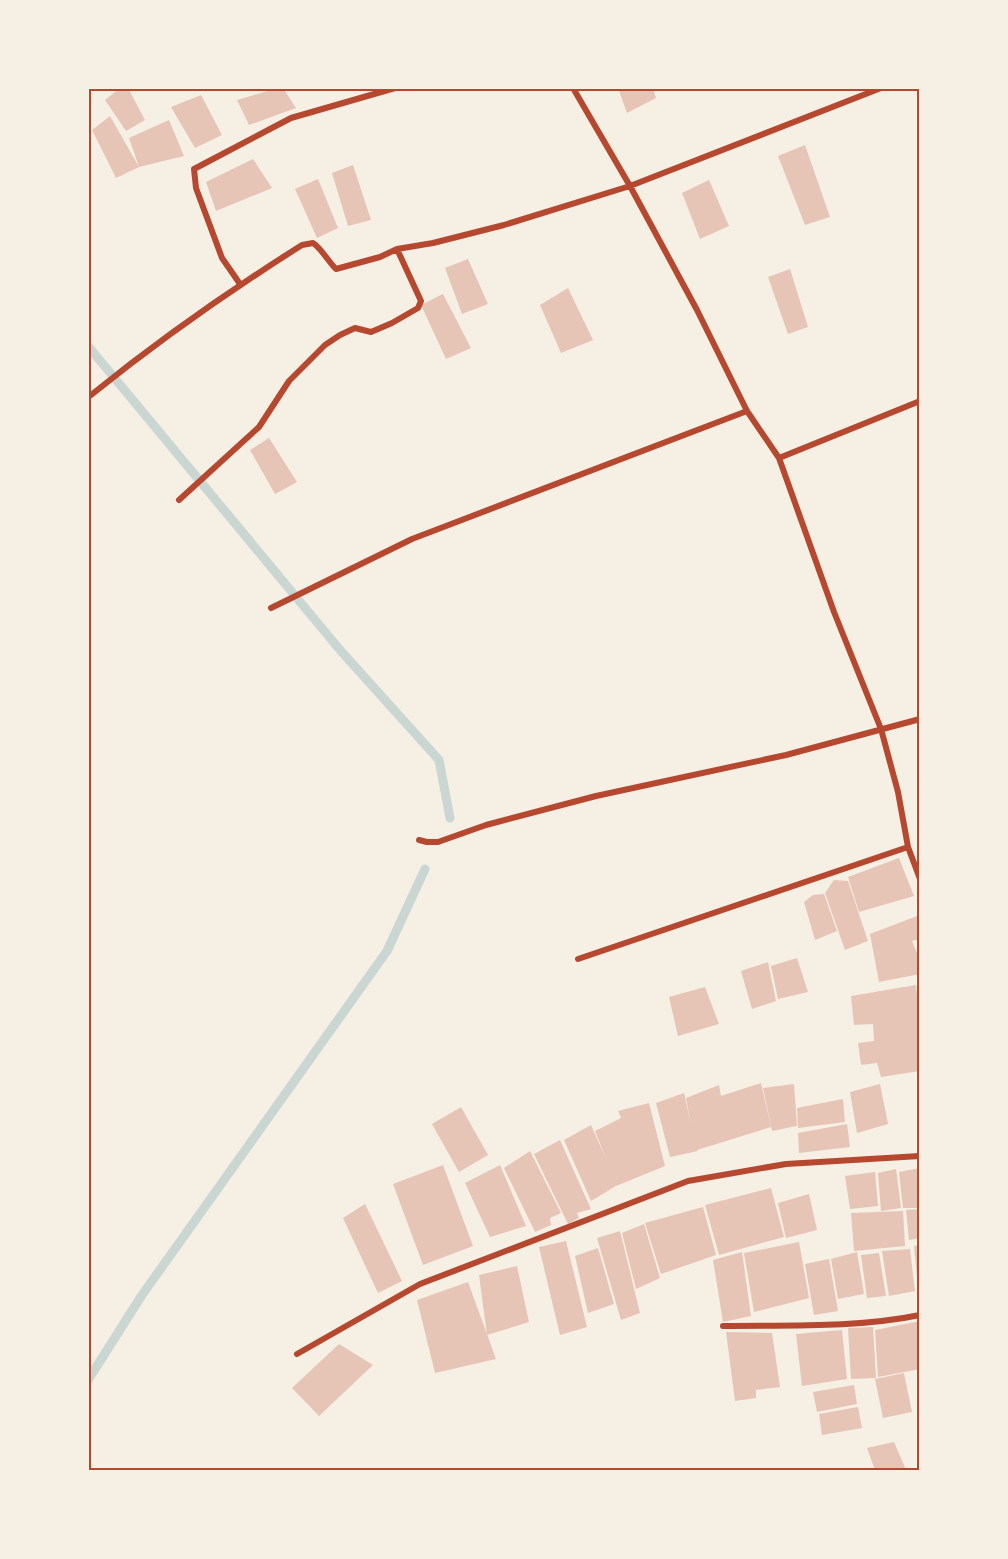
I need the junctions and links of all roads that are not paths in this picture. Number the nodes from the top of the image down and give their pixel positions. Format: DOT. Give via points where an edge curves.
graph roads {
  1 [pos="395,88"];
  2 [pos="573,88"];
  3 [pos="881,88"];
  4 [pos="630,186"];
  5 [pos="397,249"];
  6 [pos="240,284"];
  7 [pos="90,395"];
  8 [pos="920,401"];
  9 [pos="747,411"];
  10 [pos="779,458"];
  11 [pos="179,500"];
  12 [pos="271,608"];
  13 [pos="920,719"];
  14 [pos="882,729"];
  15 [pos="419,840"];
  16 [pos="908,847"];
  17 [pos="919,879"];
  18 [pos="578,960"];
  19 [pos="920,1156"];
  20 [pos="920,1315"];
  21 [pos="723,1326"];
  22 [pos="297,1354"];
  1 -- 6 [label="street" via="291,118 194,169 196,188 222,258"];
  2 -- 4 [label="street"];
  3 -- 4 [label="street"];
  4 -- 5 [label="street" via="504,225"];
  4 -- 9 [label="street"];
  5 -- 6 [label="street" via="336,269 320,247 313,243 302,245"];
  5 -- 11 [label="street" via="420,301 418,308 371,332 355,328 340,334 326,345 289,381 258,427"];
  6 -- 7 [label="street"];
  8 -- 10 [label="street"];
  9 -- 10 [label="street"];
  9 -- 12 [label="street" via="412,539"];
  10 -- 14 [label="street" via="834,612"];
  13 -- 14 [label="street"];
  14 -- 15 [label="street" via="786,756 596,796 438,842"];
  14 -- 16 [label="street"];
  16 -- 17 [label="street"];
  16 -- 18 [label="street"];
  19 -- 22 [label="street" via="786,1164 688,1181 420,1284"];
  20 -- 21 [label="street" via="896,1320"];
}
